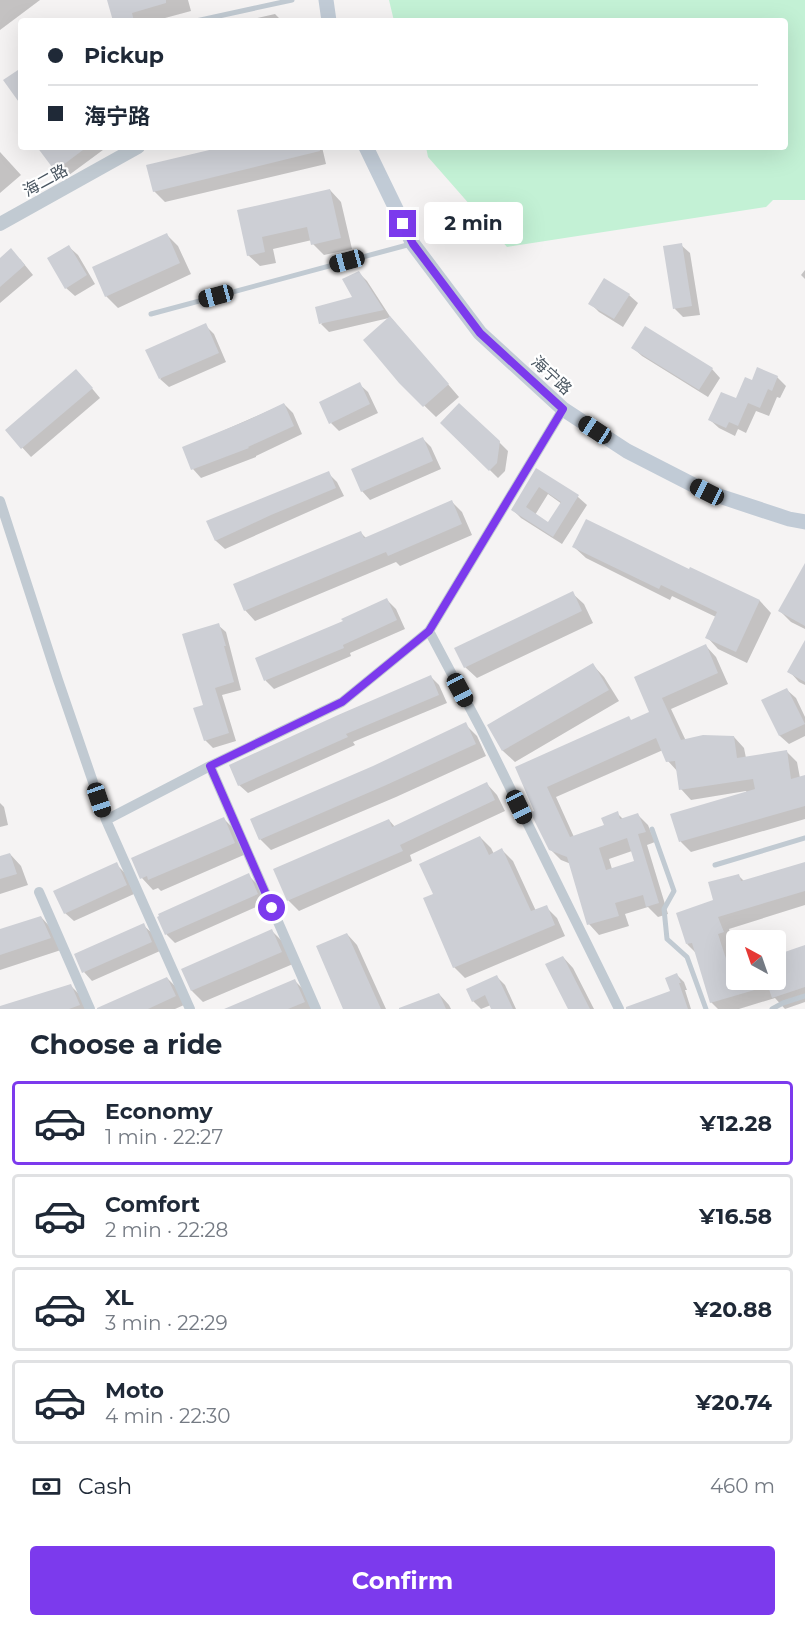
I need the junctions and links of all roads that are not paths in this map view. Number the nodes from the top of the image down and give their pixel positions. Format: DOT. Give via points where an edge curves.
graph roads {
  1 [pos="292,0"];
  2 [pos="326,0"];
  3 [pos="210,18"];
  4 [pos="329,18"];
  5 [pos="133,150"];
  6 [pos="367,150"];
  7 [pos="0,224"];
  8 [pos="413,244"];
  9 [pos="151,314"];
  10 [pos="563,409"];
  11 [pos="0,501"];
  12 [pos="805,522"];
  13 [pos="429,631"];
  14 [pos="210,766"];
  15 [pos="106,820"];
  16 [pos="652,829"];
  17 [pos="805,838"];
  18 [pos="715,866"];
  19 [pos="39,892"];
  20 [pos="805,996"];
  21 [pos="90,1009"];
  22 [pos="190,1009"];
  23 [pos="316,1009"];
  24 [pos="619,1009"];
  25 [pos="706,1009"];
  26 [pos="772,1009"];
  1 -- 3 [label="lane"];
  2 -- 4 [label="main road"];
  5 -- 7 [label="street, 海二路"];
  6 -- 8 [label="main road, 海宁路"];
  8 -- 9 [label="lane"];
  8 -- 10 [label="main road, 海宁路" via="480,333"];
  10 -- 12 [label="main road, 海宁路" via="627,451 707,492"];
  10 -- 13 [label="street"];
  11 -- 15 [label="street"];
  13 -- 14 [label="street" via="342,702"];
  13 -- 24 [label="street"];
  14 -- 15 [label="street"];
  14 -- 23 [label="street"];
  15 -- 22 [label="street"];
  16 -- 25 [label="lane" via="674,891 664,909 667,939 687,957"];
  17 -- 18 [label="lane"];
  19 -- 21 [label="street"];
  20 -- 26 [label="lane"];
}
